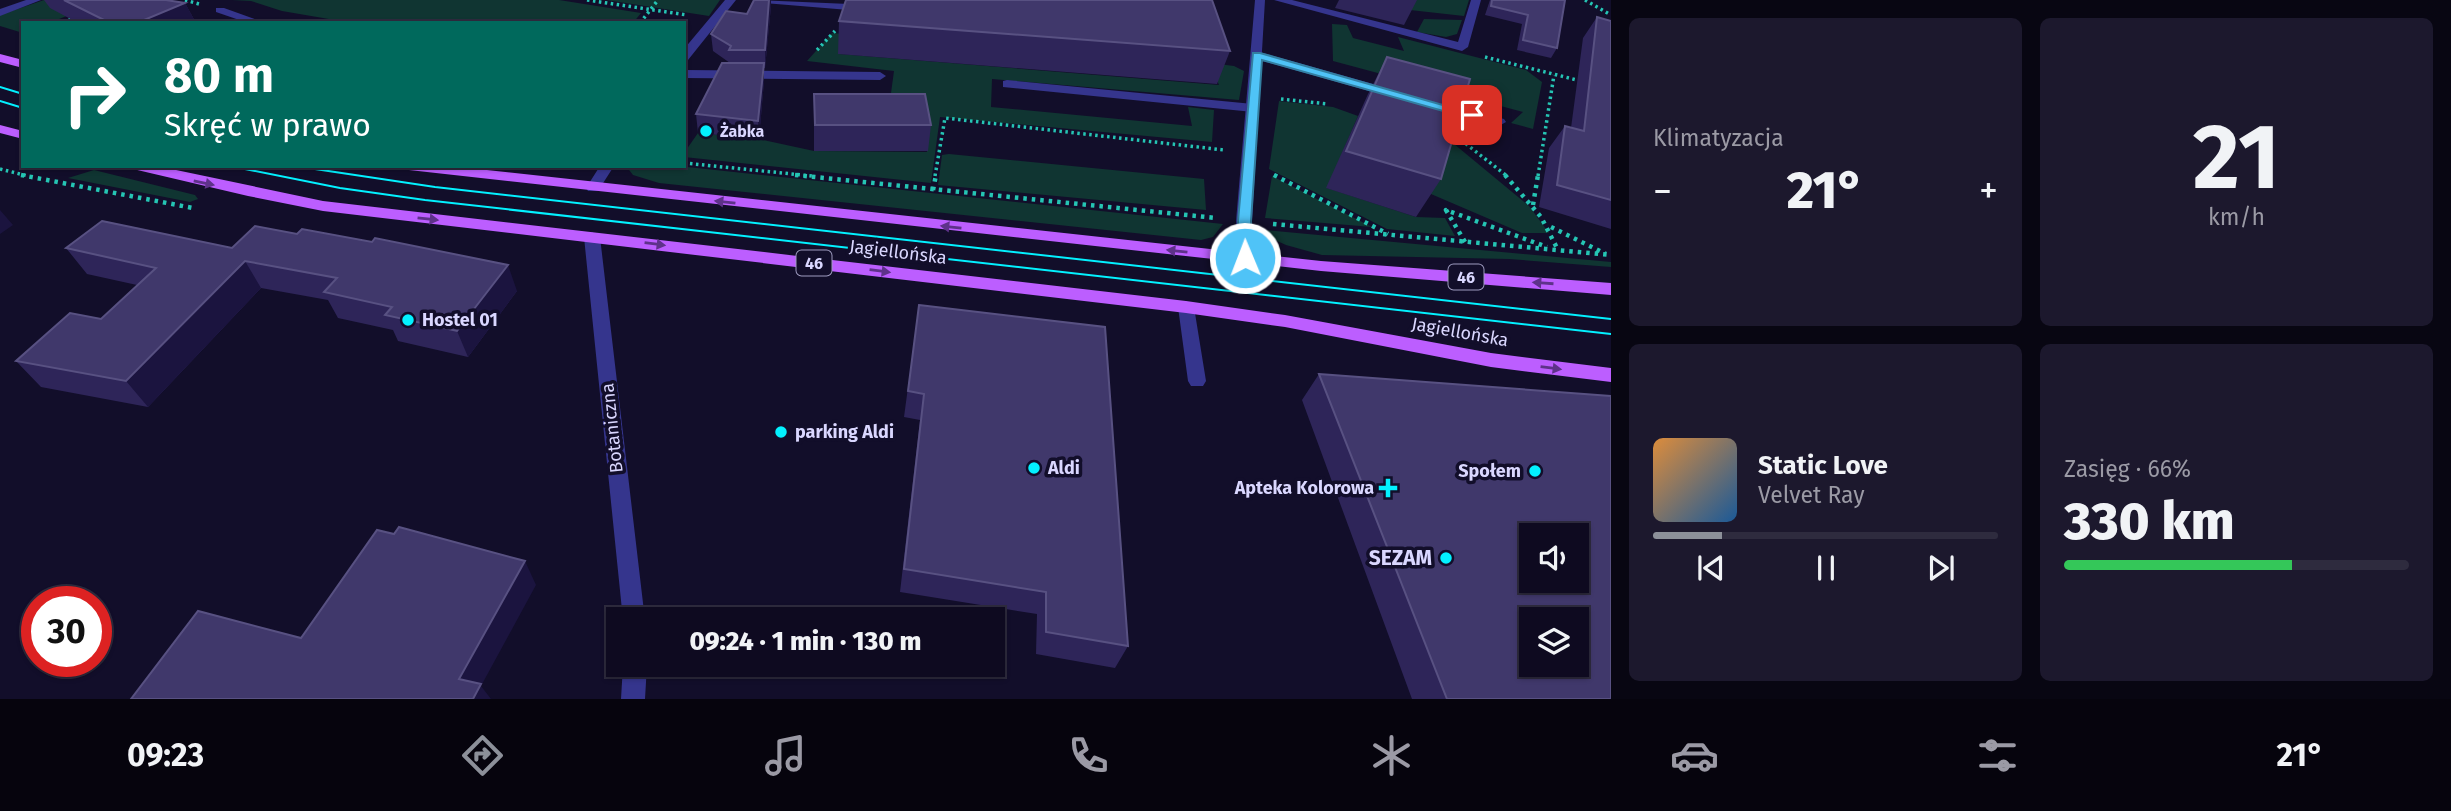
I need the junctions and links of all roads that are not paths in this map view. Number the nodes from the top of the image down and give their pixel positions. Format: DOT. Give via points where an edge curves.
graph roads {
  1 [pos="36,0"];
  2 [pos="731,0"];
  3 [pos="764,0"];
  4 [pos="1260,0"];
  5 [pos="1279,0"];
  6 [pos="1476,0"];
  7 [pos="849,7"];
  8 [pos="220,10"];
  9 [pos="0,13"];
  10 [pos="254,21"];
  11 [pos="686,55"];
  12 [pos="1256,55"];
  13 [pos="0,58"];
  14 [pos="21,63"];
  15 [pos="686,74"];
  16 [pos="880,76"];
  17 [pos="1007,83"];
  18 [pos="1404,96"];
  19 [pos="1430,103"];
  20 [pos="1253,108"];
  21 [pos="1499,122"];
  22 [pos="0,129"];
  23 [pos="21,134"];
  24 [pos="146,168"];
  25 [pos="426,168"];
  26 [pos="606,168"];
  27 [pos="593,188"];
  28 [pos="592,237"];
  29 [pos="1245,258"];
  30 [pos="1611,289"];
  31 [pos="1186,307"];
  32 [pos="1611,375"];
  33 [pos="1197,381"];
  34 [pos="633,607"];
  35 [pos="634,677"];
  36 [pos="633,699"];
  1 -- 9 [label="street"];
  2 -- 11 [label="street"];
  3 -- 7 [label="street"];
  4 -- 12 [label="street"];
  5 -- 6 [label="street" via="1462,47"];
  8 -- 10 [label="street"];
  12 -- 18 [label="street"];
  12 -- 20 [label="street"];
  13 -- 14 [label="main road"];
  15 -- 16 [label="street"];
  17 -- 20 [label="street"];
  19 -- 21 [label="street"];
  20 -- 29 [label="street"];
  22 -- 23 [label="main road"];
  24 -- 28 [label="main road, Jagiellońska / 46, one-way" via="323,206"];
  25 -- 27 [label="main road, Jagiellońska / 46"];
  26 -- 27 [label="street"];
  29 -- 27 [label="main road, Jagiellońska / 46, one-way"];
  28 -- 31 [label="main road, Jagiellońska / 46, one-way"];
  28 -- 34 [label="street, Botaniczna"];
  30 -- 29 [label="main road, Jagiellońska / 46, one-way"];
  31 -- 32 [label="main road, Jagiellońska / 46, one-way" via="1491,360"];
  31 -- 33 [label="street"];
  35 -- 36 [label="street"];
}
